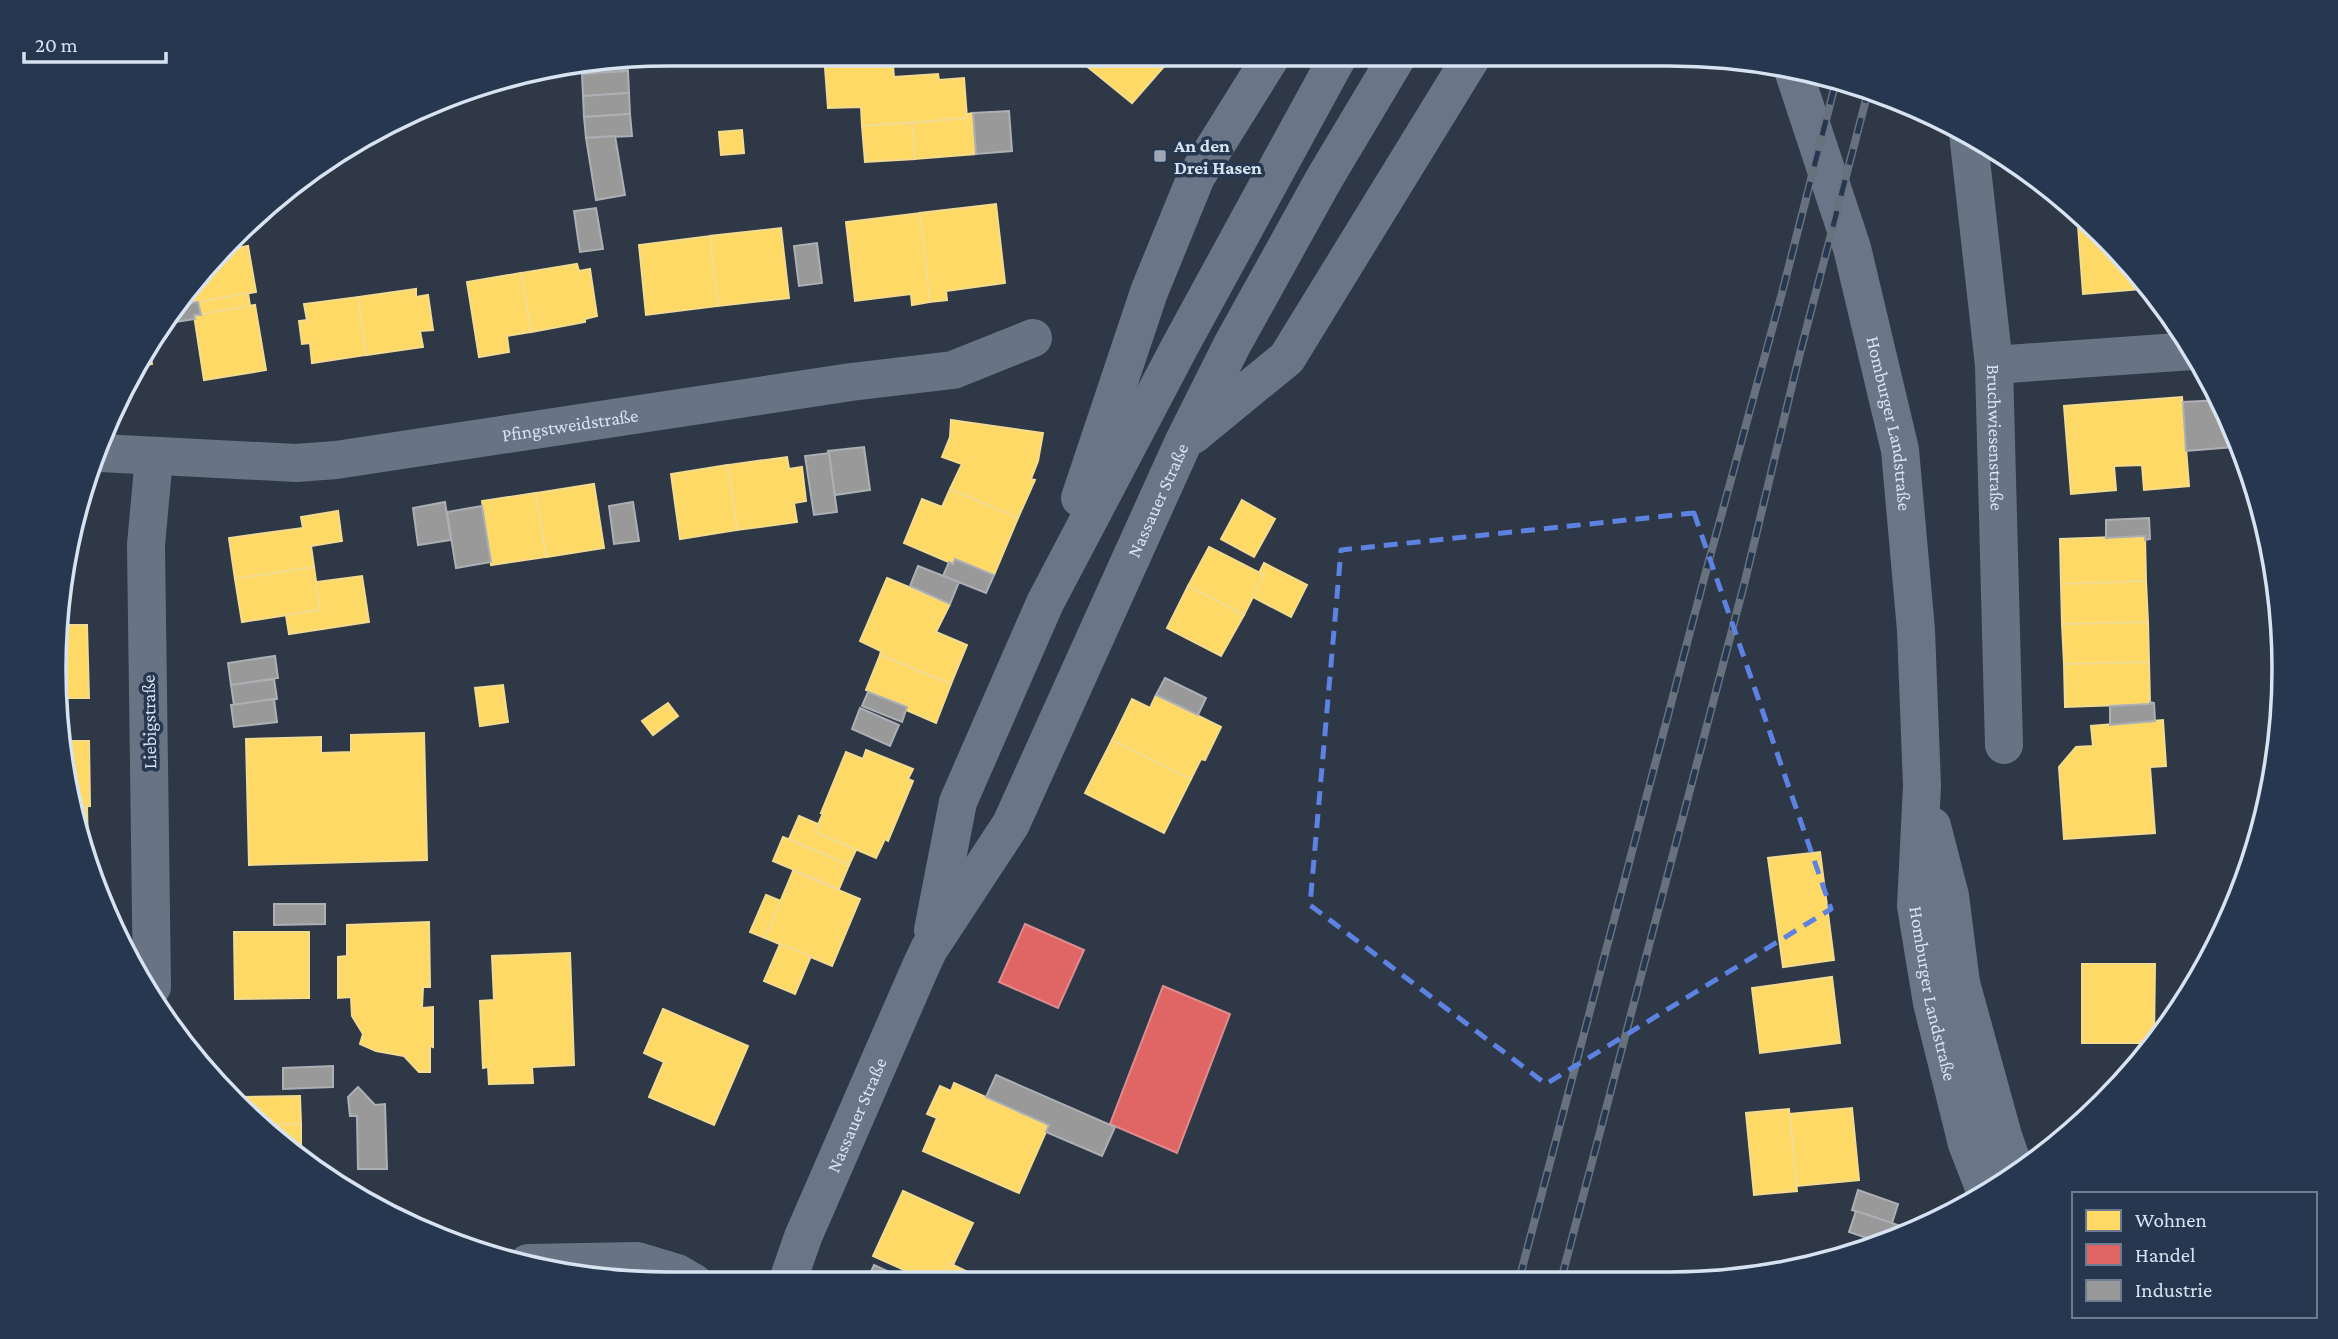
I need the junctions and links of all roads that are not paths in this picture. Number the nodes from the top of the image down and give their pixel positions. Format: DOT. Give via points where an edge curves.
graph roads {
  1 [pos="1265,66"];
  2 [pos="1333,66"];
  3 [pos="1391,66"];
  4 [pos="1466,66"];
  5 [pos="1796,80"];
  6 [pos="1970,147"];
  7 [pos="1033,338"];
  8 [pos="2181,352"];
  9 [pos="1994,365"];
  10 [pos="1183,443"];
  11 [pos="107,453"];
  12 [pos="154,457"];
  13 [pos="1045,603"];
  14 [pos="2004,745"];
  15 [pos="1922,786"];
  16 [pos="929,949"];
  17 [pos="152,979"];
  18 [pos="2013,1165"];
  19 [pos="1983,1184"];
  20 [pos="561,1262"];
  21 [pos="674,1272"];
  22 [pos="790,1272"];
  1 -- 13 [label="main road" via="1196,177 1149,292"];
  2 -- 13 [label="main road, Nassauer Straße"];
  3 -- 10 [label="main road, Nassauer Straße" via="1232,345"];
  4 -- 10 [label="main road" via="1287,358"];
  5 -- 15 [label="main road, Homburger Landstraße" via="1852,248 1900,450 1916,630"];
  6 -- 9 [label="street, Bruchwiesenstraße"];
  7 -- 12 [label="street, Pfingstweidstraße" via="953,370 336,460 296,463"];
  8 -- 9 [label="street"];
  9 -- 14 [label="street, Bruchwiesenstraße"];
  10 -- 16 [label="main road, Nassauer Straße" via="1011,824"];
  11 -- 12 [label="street, Pfingstweidstraße"];
  12 -- 17 [label="street, Liebigstraße" via="146,545"];
  13 -- 16 [label="main road, Nassauer Straße" via="958,802"];
  15 -- 18 [label="main road, Homburger Landstraße" via="1950,896 1961,983"];
  15 -- 19 [label="main road, Homburger Landstraße" via="1916,906 1932,1003 1967,1144"];
  16 -- 22 [label="main road, Nassauer Straße"];
  20 -- 21 [label="street" via="638,1261"];
}
